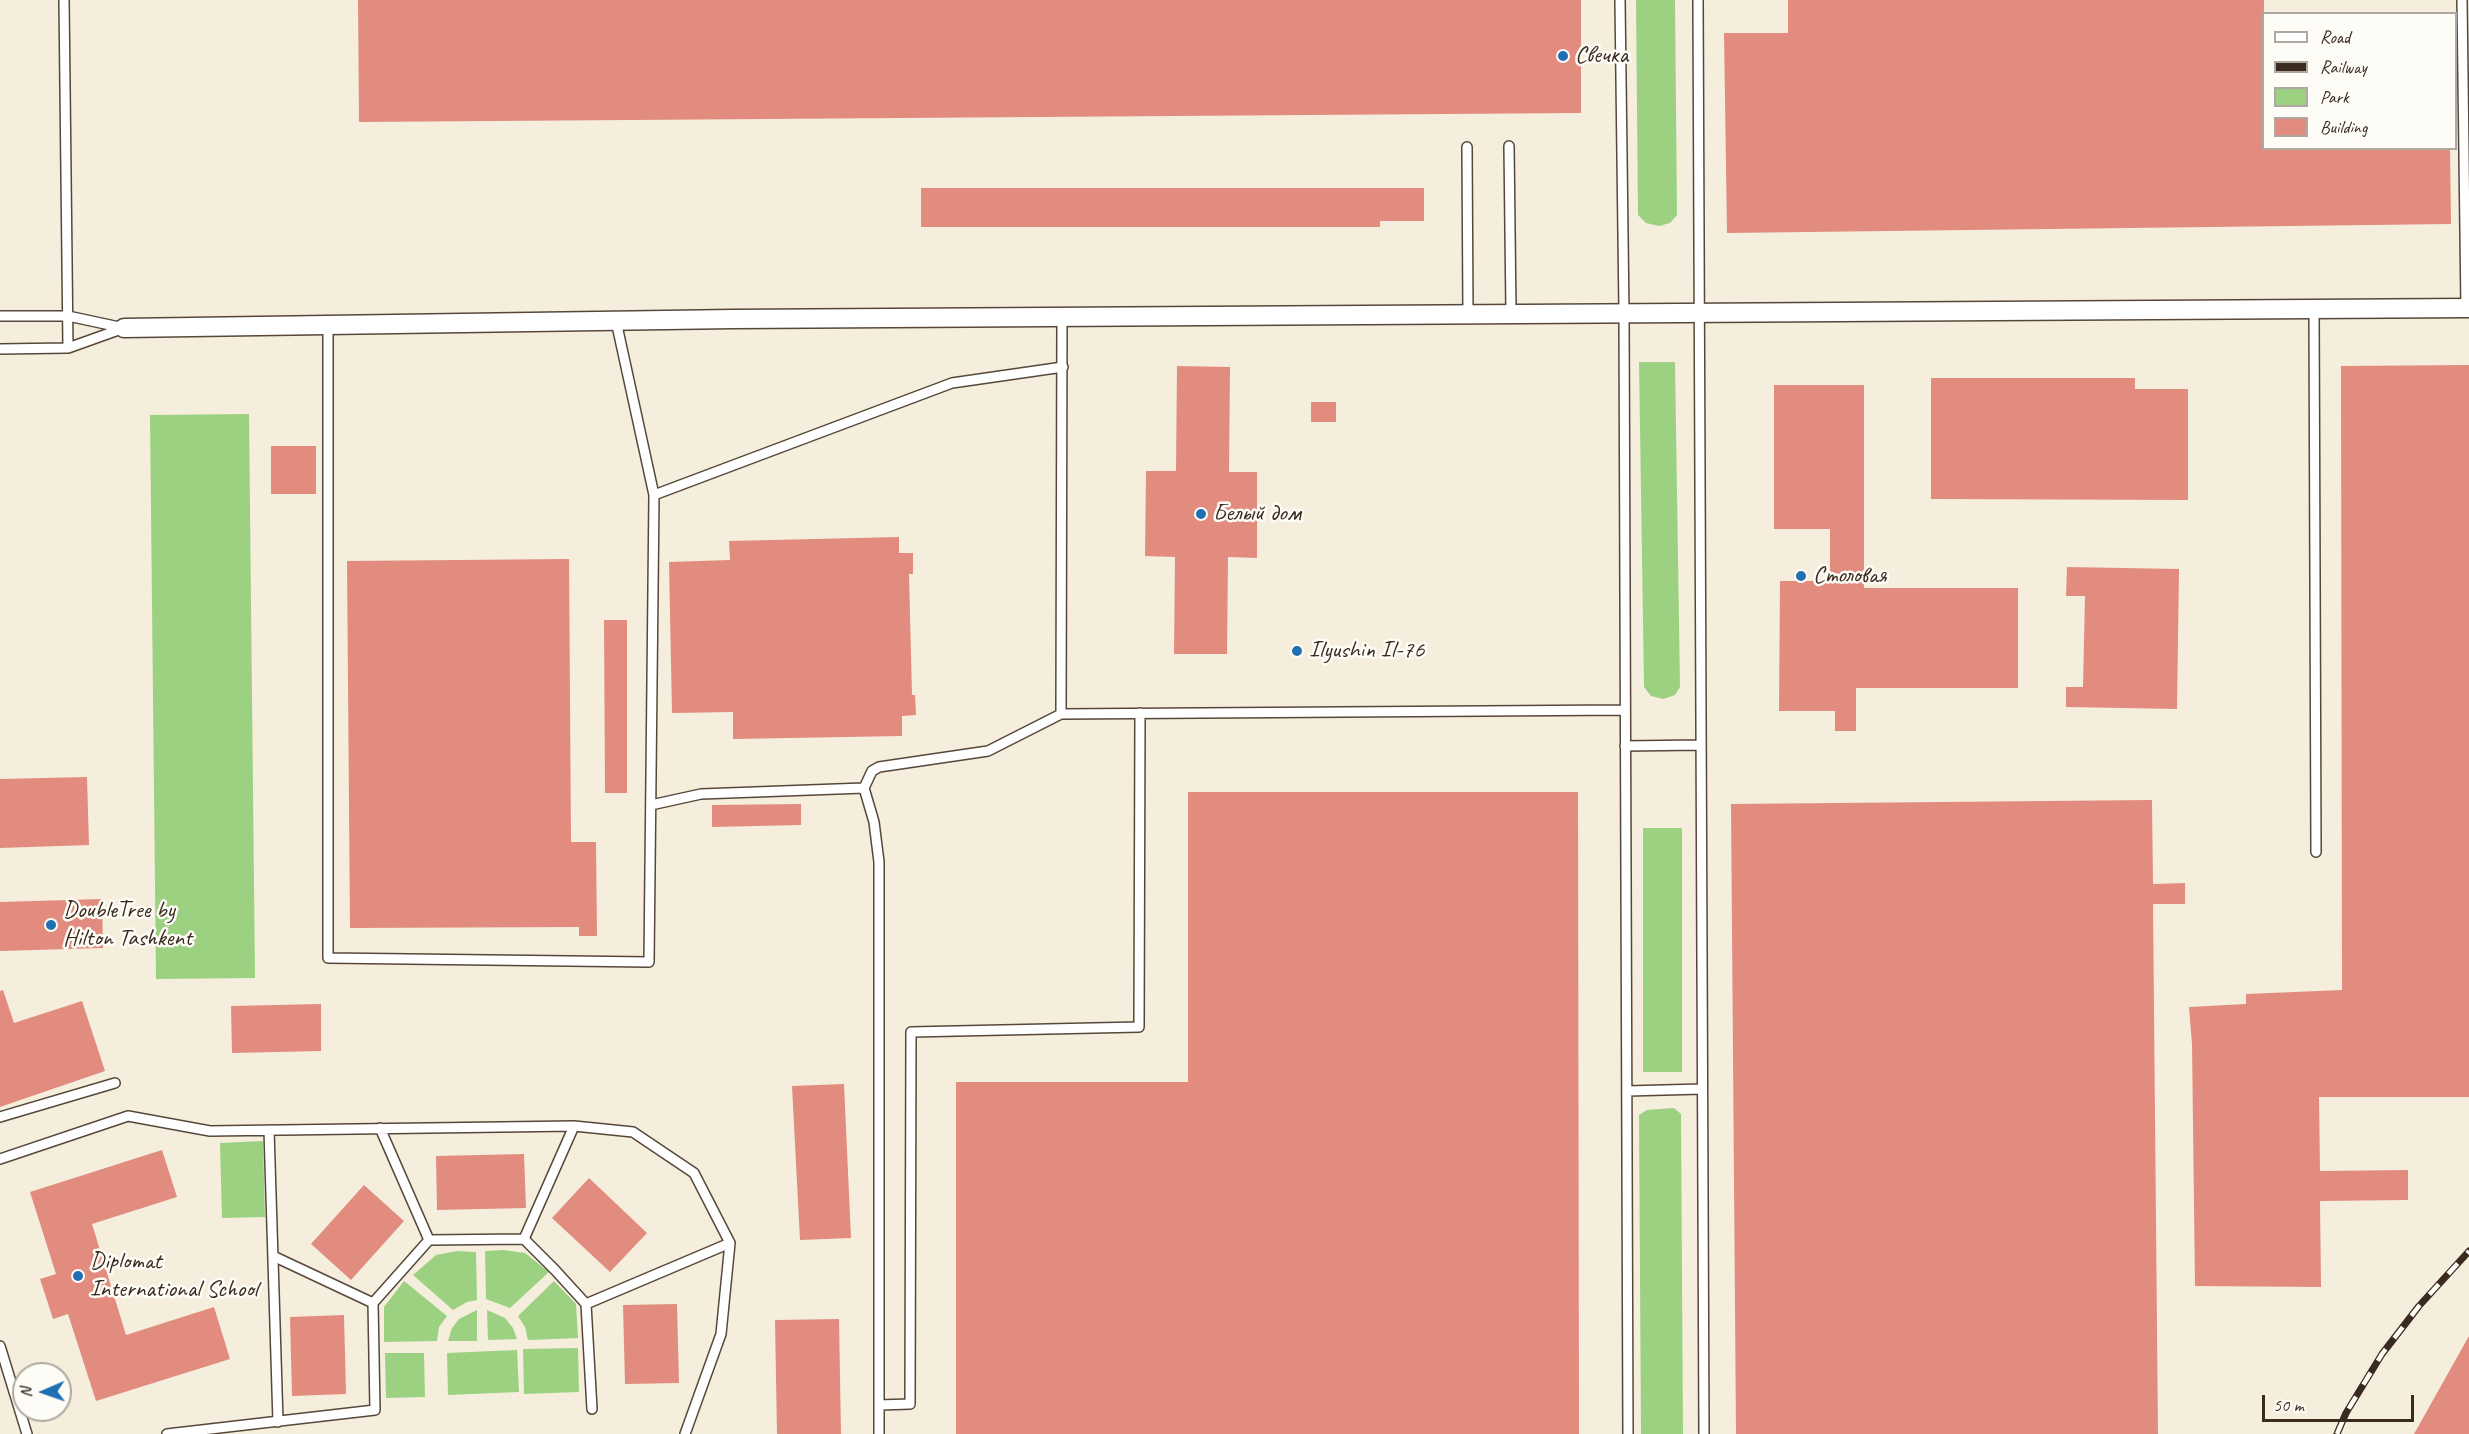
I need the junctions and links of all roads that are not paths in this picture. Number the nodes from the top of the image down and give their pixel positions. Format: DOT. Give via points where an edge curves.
graph roads {
  1 [pos="64,0"];
  2 [pos="1620,0"];
  3 [pos="1698,0"];
  4 [pos="2462,0"];
  5 [pos="1509,146"];
  6 [pos="1467,147"];
  7 [pos="2314,308"];
  8 [pos="2468,309"];
  9 [pos="1624,312"];
  10 [pos="1698,312"];
  11 [pos="1510,313"];
  12 [pos="1468,314"];
  13 [pos="0,316"];
  14 [pos="68,316"];
  15 [pos="1062,316"];
  16 [pos="616,321"];
  17 [pos="328,325"];
  18 [pos="124,327"];
  19 [pos="68,348"];
  20 [pos="0,349"];
  21 [pos="1062,367"];
  22 [pos="654,495"];
  23 [pos="1625,710"];
  24 [pos="1140,713"];
  25 [pos="1061,714"];
  26 [pos="1700,745"];
  27 [pos="1625,746"];
  28 [pos="864,788"];
  29 [pos="651,805"];
  30 [pos="2316,852"];
  31 [pos="115,1083"];
  32 [pos="1702,1089"];
  33 [pos="1627,1091"];
  34 [pos="0,1118"];
  35 [pos="574,1126"];
  36 [pos="380,1128"];
  37 [pos="269,1130"];
  38 [pos="0,1159"];
  39 [pos="524,1239"];
  40 [pos="429,1240"];
  41 [pos="730,1243"];
  42 [pos="273,1256"];
  43 [pos="372,1303"];
  44 [pos="586,1304"];
  45 [pos="0,1346"];
  46 [pos="879,1405"];
  47 [pos="592,1409"];
  48 [pos="278,1422"];
  49 [pos="27,1434"];
  50 [pos="167,1434"];
  51 [pos="684,1434"];
  52 [pos="879,1434"];
  53 [pos="1628,1434"];
  54 [pos="1704,1434"];
  1 -- 14 [label="lane"];
  2 -- 9 [label="lane"];
  3 -- 10 [label="lane"];
  4 -- 8 [label="lane"];
  5 -- 11 [label="lane"];
  6 -- 12 [label="lane"];
  7 -- 8 [label="street"];
  7 -- 10 [label="street"];
  7 -- 30 [label="lane"];
  9 -- 10 [label="street"];
  9 -- 11 [label="street"];
  9 -- 23 [label="lane"];
  10 -- 26 [label="lane"];
  11 -- 12 [label="street"];
  12 -- 15 [label="street"];
  13 -- 14 [label="lane"];
  14 -- 18 [label="lane"];
  14 -- 19 [label="lane"];
  15 -- 16 [label="street"];
  15 -- 21 [label="lane"];
  16 -- 17 [label="street"];
  16 -- 22 [label="lane"];
  17 -- 18 [label="street"];
  17 -- 29 [label="lane" via="328,958 649,962"];
  18 -- 19 [label="lane"];
  19 -- 20 [label="lane"];
  21 -- 22 [label="lane" via="952,382"];
  21 -- 25 [label="lane"];
  22 -- 29 [label="lane"];
  23 -- 24 [label="lane"];
  23 -- 27 [label="lane"];
  24 -- 25 [label="lane"];
  24 -- 46 [label="lane" via="1139,1027 911,1032 910,1404"];
  25 -- 28 [label="lane" via="988,751 879,766"];
  26 -- 27 [label="lane"];
  26 -- 32 [label="lane"];
  27 -- 33 [label="lane"];
  28 -- 29 [label="lane" via="701,794"];
  28 -- 46 [label="lane" via="874,822 879,862"];
  31 -- 34 [label="lane"];
  32 -- 33 [label="lane"];
  32 -- 54 [label="lane"];
  33 -- 53 [label="lane"];
  35 -- 36 [label="lane"];
  35 -- 39 [label="lane"];
  35 -- 41 [label="lane" via="633,1132 694,1173"];
  36 -- 37 [label="lane"];
  36 -- 40 [label="lane"];
  37 -- 38 [label="lane" via="210,1131 128,1116"];
  37 -- 42 [label="lane"];
  39 -- 40 [label="lane"];
  39 -- 44 [label="lane"];
  40 -- 43 [label="lane"];
  41 -- 44 [label="lane"];
  41 -- 51 [label="lane" via="721,1334"];
  42 -- 43 [label="lane"];
  42 -- 48 [label="lane"];
  43 -- 48 [label="lane" via="375,1410"];
  44 -- 47 [label="lane"];
  45 -- 49 [label="lane"];
  46 -- 52 [label="lane"];
  48 -- 50 [label="lane"];
}
